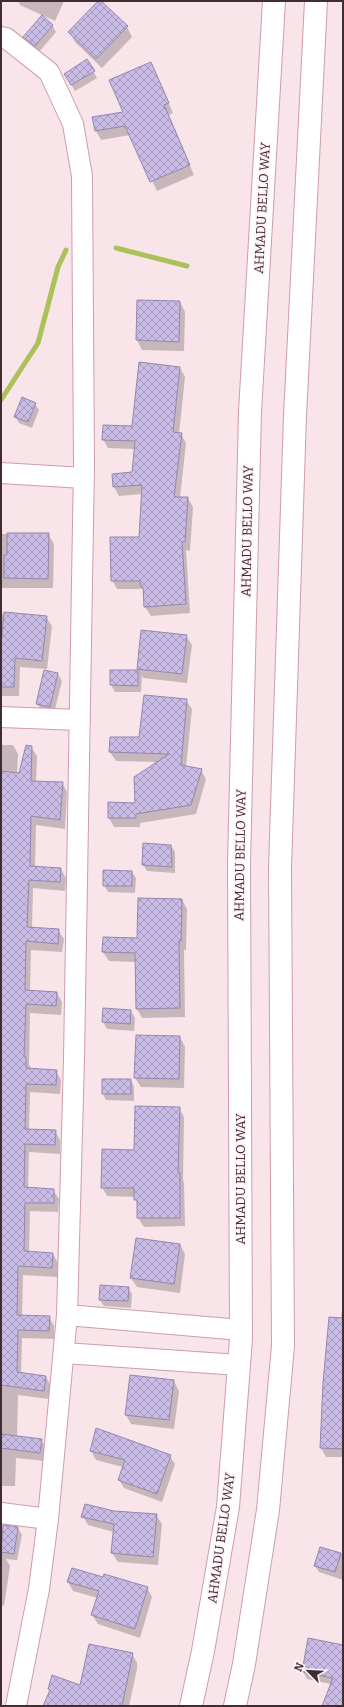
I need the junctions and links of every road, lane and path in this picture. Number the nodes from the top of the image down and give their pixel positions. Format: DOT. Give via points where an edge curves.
graph roads {
  1 [pos="274,1"];
  2 [pos="316,1"];
  3 [pos="1,37"];
  4 [pos="1,473"];
  5 [pos="84,478"];
  6 [pos="1,717"];
  7 [pos="80,720"];
  8 [pos="67,1315"];
  9 [pos="241,1330"];
  10 [pos="64,1353"];
  11 [pos="239,1365"];
  12 [pos="1,1513"];
  13 [pos="48,1519"];
  14 [pos="16,1706"];
  15 [pos="191,1706"];
  16 [pos="235,1706"];
  1 -- 9 [label="main road, AHMADU BELLO WAY" via="250,412 239,863"];
  2 -- 16 [label="main road" via="295,416 280,868 282,1346 268,1510"];
  3 -- 5 [label="street" via="6,38 49,72 74,124 82,176"];
  4 -- 5 [label="street"];
  5 -- 7 [label="street"];
  6 -- 7 [label="street"];
  7 -- 8 [label="street"];
  8 -- 9 [label="street"];
  8 -- 10 [label="street"];
  9 -- 11 [label="main road, AHMADU BELLO WAY"];
  10 -- 11 [label="street"];
  10 -- 13 [label="street"];
  11 -- 15 [label="main road, AHMADU BELLO WAY" via="228,1507 204,1650"];
  12 -- 13 [label="street"];
  13 -- 14 [label="street" via="39,1589"];
}
